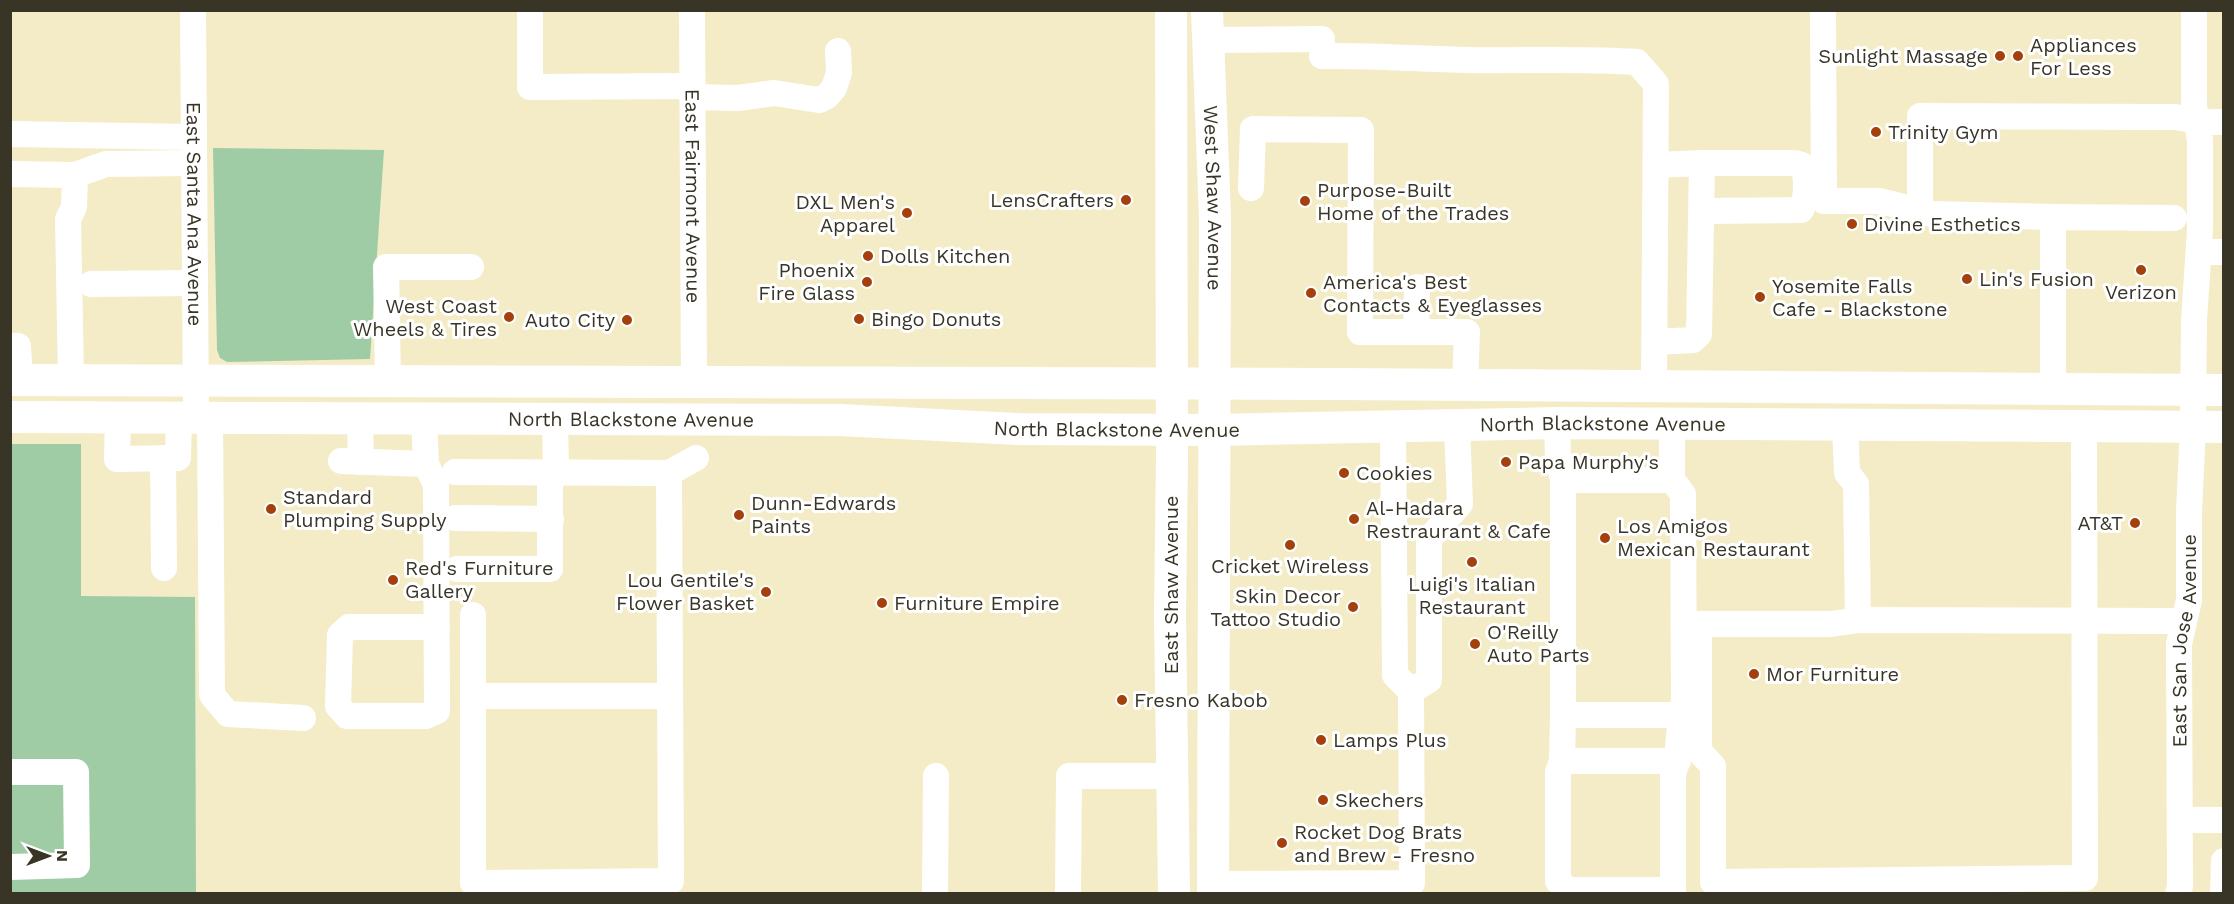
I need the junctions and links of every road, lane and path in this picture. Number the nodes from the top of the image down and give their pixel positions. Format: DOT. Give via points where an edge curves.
graph roads {
  1 [pos="193,10"];
  2 [pos="530,10"];
  3 [pos="692,10"];
  4 [pos="1171,10"];
  5 [pos="1823,10"];
  6 [pos="2194,10"];
  7 [pos="1207,25"];
  8 [pos="838,51"];
  9 [pos="692,92"];
  10 [pos="2196,121"];
  11 [pos="2223,122"];
  12 [pos="10,134"];
  13 [pos="194,137"];
  14 [pos="194,163"];
  15 [pos="1702,164"];
  16 [pos="1656,165"];
  17 [pos="10,174"];
  18 [pos="75,175"];
  19 [pos="1251,188"];
  20 [pos="1701,211"];
  21 [pos="1920,211"];
  22 [pos="2053,217"];
  23 [pos="2174,218"];
  24 [pos="2211,252"];
  25 [pos="471,267"];
  26 [pos="195,283"];
  27 [pos="91,284"];
  28 [pos="1417,287"];
  29 [pos="1416,332"];
  30 [pos="1654,342"];
  31 [pos="10,346"];
  32 [pos="15,380"];
  33 [pos="71,380"];
  34 [pos="195,381"];
  35 [pos="388,382"];
  36 [pos="694,383"];
  37 [pos="904,384"];
  38 [pos="1171,385"];
  39 [pos="1215,385"];
  40 [pos="1465,385"];
  41 [pos="1654,387"];
  42 [pos="2053,389"];
  43 [pos="2209,390"];
  44 [pos="10,417"];
  45 [pos="118,417"];
  46 [pos="195,417"];
  47 [pos="360,418"];
  48 [pos="424,418"];
  49 [pos="555,419"];
  50 [pos="695,420"];
  51 [pos="1557,423"];
  52 [pos="1845,424"];
  53 [pos="1457,425"];
  54 [pos="1672,425"];
  55 [pos="2084,426"];
  56 [pos="2208,426"];
  57 [pos="1393,427"];
  58 [pos="1172,429"];
  59 [pos="1214,430"];
  60 [pos="164,458"];
  61 [pos="696,458"];
  62 [pos="426,464"];
  63 [pos="455,472"];
  64 [pos="556,472"];
  65 [pos="669,473"];
  66 [pos="1563,480"];
  67 [pos="1672,480"];
  68 [pos="455,518"];
  69 [pos="551,519"];
  70 [pos="164,568"];
  71 [pos="457,569"];
  72 [pos="473,615"];
  73 [pos="1849,621"];
  74 [pos="2084,621"];
  75 [pos="2183,621"];
  76 [pos="437,627"];
  77 [pos="1411,691"];
  78 [pos="473,696"];
  79 [pos="670,696"];
  80 [pos="1563,715"];
  81 [pos="1680,715"];
  82 [pos="303,718"];
  83 [pos="1562,761"];
  84 [pos="1678,761"];
  85 [pos="10,772"];
  86 [pos="936,776"];
  87 [pos="1174,776"];
  88 [pos="2180,820"];
  89 [pos="2223,820"];
  90 [pos="2223,861"];
  91 [pos="10,867"];
  92 [pos="1214,889"];
  93 [pos="1568,892"];
  94 [pos="935,894"];
  95 [pos="1068,894"];
  96 [pos="1174,894"];
  97 [pos="2178,894"];
  98 [pos="2223,894"];
  1 -- 13 [label="street, East Santa Ana Avenue"];
  2 -- 9 [label="street" via="530,87"];
  3 -- 9 [label="street, East Fairmont Avenue"];
  4 -- 38 [label="main road, West Shaw Avenue"];
  5 -- 21 [label="street" via="1824,201 1880,201"];
  6 -- 10 [label="street, East San Jose Avenue"];
  7 -- 16 [label="street" via="1366,56 1637,62 1656,84"];
  7 -- 39 [label="main road, West Shaw Avenue" via="1215,175"];
  8 -- 9 [label="street" via="839,73 834,88 819,100 774,93 738,98"];
  9 -- 36 [label="street, East Fairmont Avenue"];
  10 -- 11 [label="street"];
  10 -- 21 [label="street" via="2175,117 1920,116"];
  10 -- 24 [label="street, East San Jose Avenue"];
  12 -- 13 [label="street"];
  13 -- 14 [label="street, East Santa Ana Avenue"];
  14 -- 18 [label="street" via="106,164"];
  14 -- 26 [label="street, East Santa Ana Avenue"];
  15 -- 16 [label="street"];
  15 -- 20 [label="street"];
  15 -- 20 [label="street" via="1795,163 1805,171 1801,210"];
  16 -- 30 [label="street"];
  17 -- 18 [label="street"];
  18 -- 33 [label="street" via="74,207 68,219"];
  19 -- 29 [label="street" via="1253,129 1361,130 1360,332"];
  20 -- 30 [label="street" via="1699,334 1693,340"];
  21 -- 22 [label="street"];
  22 -- 23 [label="street"];
  22 -- 42 [label="street"];
  24 -- 43 [label="street, East San Jose Avenue" via="2194,320"];
  25 -- 35 [label="street" via="386,267"];
  26 -- 27 [label="street"];
  26 -- 34 [label="street, East Santa Ana Avenue"];
  28 -- 29 [label="street"];
  29 -- 40 [label="street" via="1467,332"];
  30 -- 41 [label="street"];
  31 -- 32 [label="street" via="18,346"];
  32 -- 33 [label="main road, North Blackstone Avenue"];
  33 -- 34 [label="main road, North Blackstone Avenue"];
  34 -- 35 [label="main road, North Blackstone Avenue"];
  34 -- 46 [label="street, East Santa Ana Avenue"];
  35 -- 36 [label="main road, North Blackstone Avenue"];
  36 -- 37 [label="main road, North Blackstone Avenue"];
  36 -- 49 [label="main road" via="674,402 574,403"];
  37 -- 38 [label="main road, North Blackstone Avenue"];
  37 -- 50 [label="main road" via="870,400 713,400 704,403"];
  38 -- 39 [label="main road, North Blackstone Avenue"];
  38 -- 58 [label="main road, East Shaw Avenue"];
  39 -- 40 [label="main road, North Blackstone Avenue"];
  39 -- 59 [label="main road"];
  40 -- 41 [label="main road, North Blackstone Avenue"];
  41 -- 42 [label="main road, North Blackstone Avenue"];
  42 -- 43 [label="main road, North Blackstone Avenue"];
  43 -- 56 [label="street, East San Jose Avenue"];
  44 -- 45 [label="main road, North Blackstone Avenue"];
  45 -- 46 [label="main road, North Blackstone Avenue"];
  45 -- 60 [label="street" via="117,459"];
  46 -- 47 [label="main road, North Blackstone Avenue"];
  46 -- 60 [label="street" via="178,458"];
  46 -- 82 [label="street" via="212,695 228,714"];
  47 -- 48 [label="main road, North Blackstone Avenue"];
  47 -- 62 [label="street" via="351,461"];
  48 -- 49 [label="main road, North Blackstone Avenue"];
  48 -- 62 [label="street"];
  49 -- 50 [label="main road, North Blackstone Avenue"];
  49 -- 64 [label="street"];
  50 -- 58 [label="main road, North Blackstone Avenue"];
  51 -- 53 [label="main road, North Blackstone Avenue"];
  51 -- 54 [label="main road, North Blackstone Avenue"];
  51 -- 66 [label="street"];
  52 -- 54 [label="main road, North Blackstone Avenue"];
  52 -- 55 [label="main road, North Blackstone Avenue"];
  52 -- 73 [label="street" via="1846,473 1856,484"];
  53 -- 57 [label="main road, North Blackstone Avenue"];
  53 -- 77 [label="street" via="1460,504 1429,539 1429,680"];
  54 -- 67 [label="street"];
  55 -- 56 [label="main road, North Blackstone Avenue"];
  55 -- 74 [label="street"];
  56 -- 75 [label="street, East San Jose Avenue" via="2189,512 2189,600"];
  57 -- 59 [label="main road, North Blackstone Avenue"];
  57 -- 77 [label="street" via="1395,675"];
  58 -- 59 [label="main road, North Blackstone Avenue"];
  58 -- 87 [label="main road, East Shaw Avenue" via="1170,616"];
  59 -- 92 [label="main road"];
  60 -- 70 [label="street"];
  61 -- 65 [label="street"];
  62 -- 76 [label="street" via="436,485"];
  63 -- 64 [label="street"];
  64 -- 65 [label="street"];
  64 -- 69 [label="street" via="550,484"];
  65 -- 79 [label="street"];
  66 -- 67 [label="street"];
  66 -- 80 [label="street"];
  67 -- 81 [label="street" via="1683,494 1684,701"];
  68 -- 69 [label="street"];
  69 -- 71 [label="street" via="550,569"];
  72 -- 78 [label="street"];
  73 -- 74 [label="street"];
  73 -- 74 [label="street" via="1699,624 1699,752 1713,766 1713,882 2085,878"];
  74 -- 75 [label="street"];
  75 -- 88 [label="street, East San Jose Avenue" via="2179,644"];
  76 -- 76 [label="street" via="437,711 426,716 347,716 338,706 340,635 349,627"];
  77 -- 92 [label="street" via="1412,884"];
  78 -- 79 [label="street"];
  78 -- 79 [label="street" via="473,883 485,883 671,881"];
  80 -- 81 [label="street"];
  80 -- 83 [label="street"];
  81 -- 84 [label="street"];
  83 -- 84 [label="street"];
  83 -- 93 [label="street" via="1558,772 1558,881"];
  84 -- 93 [label="street" via="1673,775 1673,890"];
  85 -- 91 [label="street" via="76,772 77,865"];
  86 -- 94 [label="street"];
  87 -- 95 [label="street" via="1069,776"];
  87 -- 96 [label="main road, East Shaw Avenue"];
  88 -- 89 [label="street"];
  88 -- 97 [label="street, East San Jose Avenue"];
  90 -- 98 [label="street"];
}
